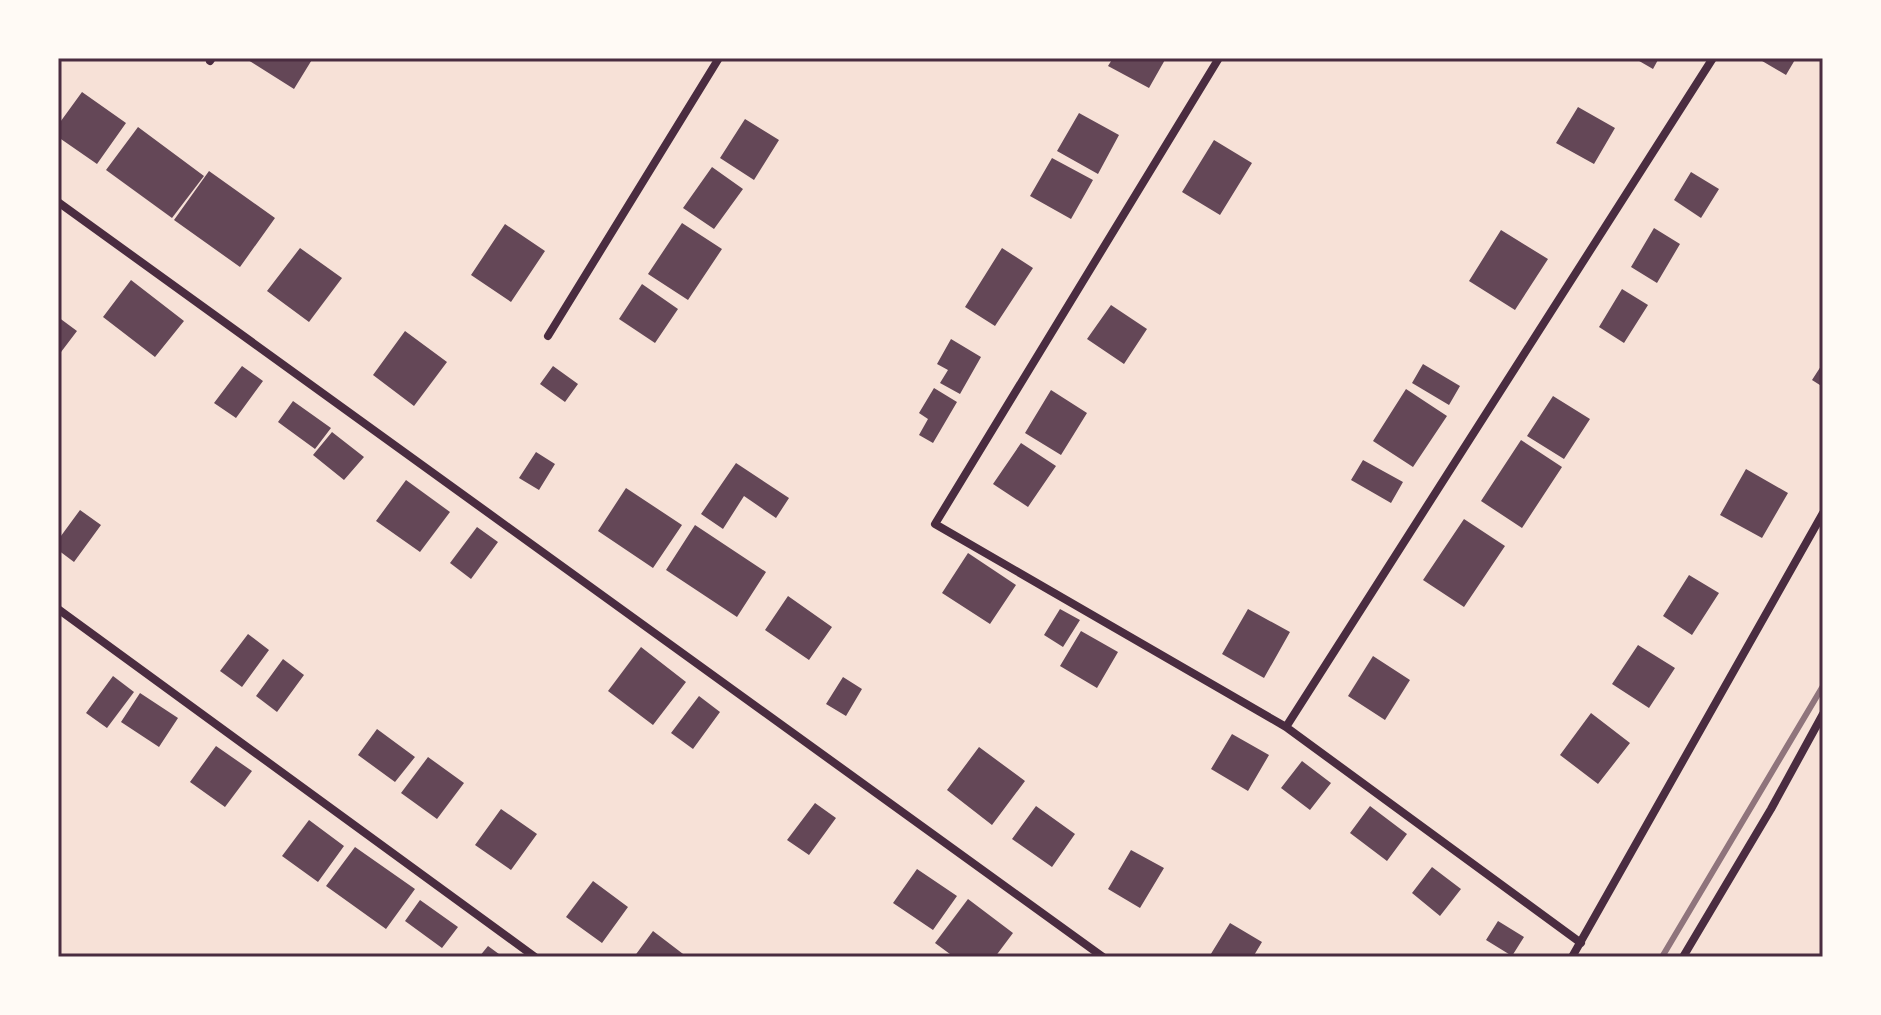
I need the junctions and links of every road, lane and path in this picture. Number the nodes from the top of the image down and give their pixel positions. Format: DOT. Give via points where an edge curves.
graph roads {
  1 [pos="719,58"];
  2 [pos="1219,58"];
  3 [pos="1713,58"];
  4 [pos="58,202"];
  5 [pos="548,336"];
  6 [pos="1823,513"];
  7 [pos="58,609"];
  8 [pos="1823,714"];
  9 [pos="1286,727"];
  10 [pos="1581,943"];
  11 [pos="535,957"];
  12 [pos="1103,957"];
  13 [pos="1572,957"];
  14 [pos="1683,957"];
  1 -- 5 [label="street"];
  2 -- 9 [label="street" via="935,524"];
  3 -- 9 [label="street"];
  4 -- 12 [label="street"];
  6 -- 10 [label="street"];
  7 -- 11 [label="street"];
  8 -- 14 [label="street"];
  9 -- 10 [label="street"];
  10 -- 13 [label="street"];
}
